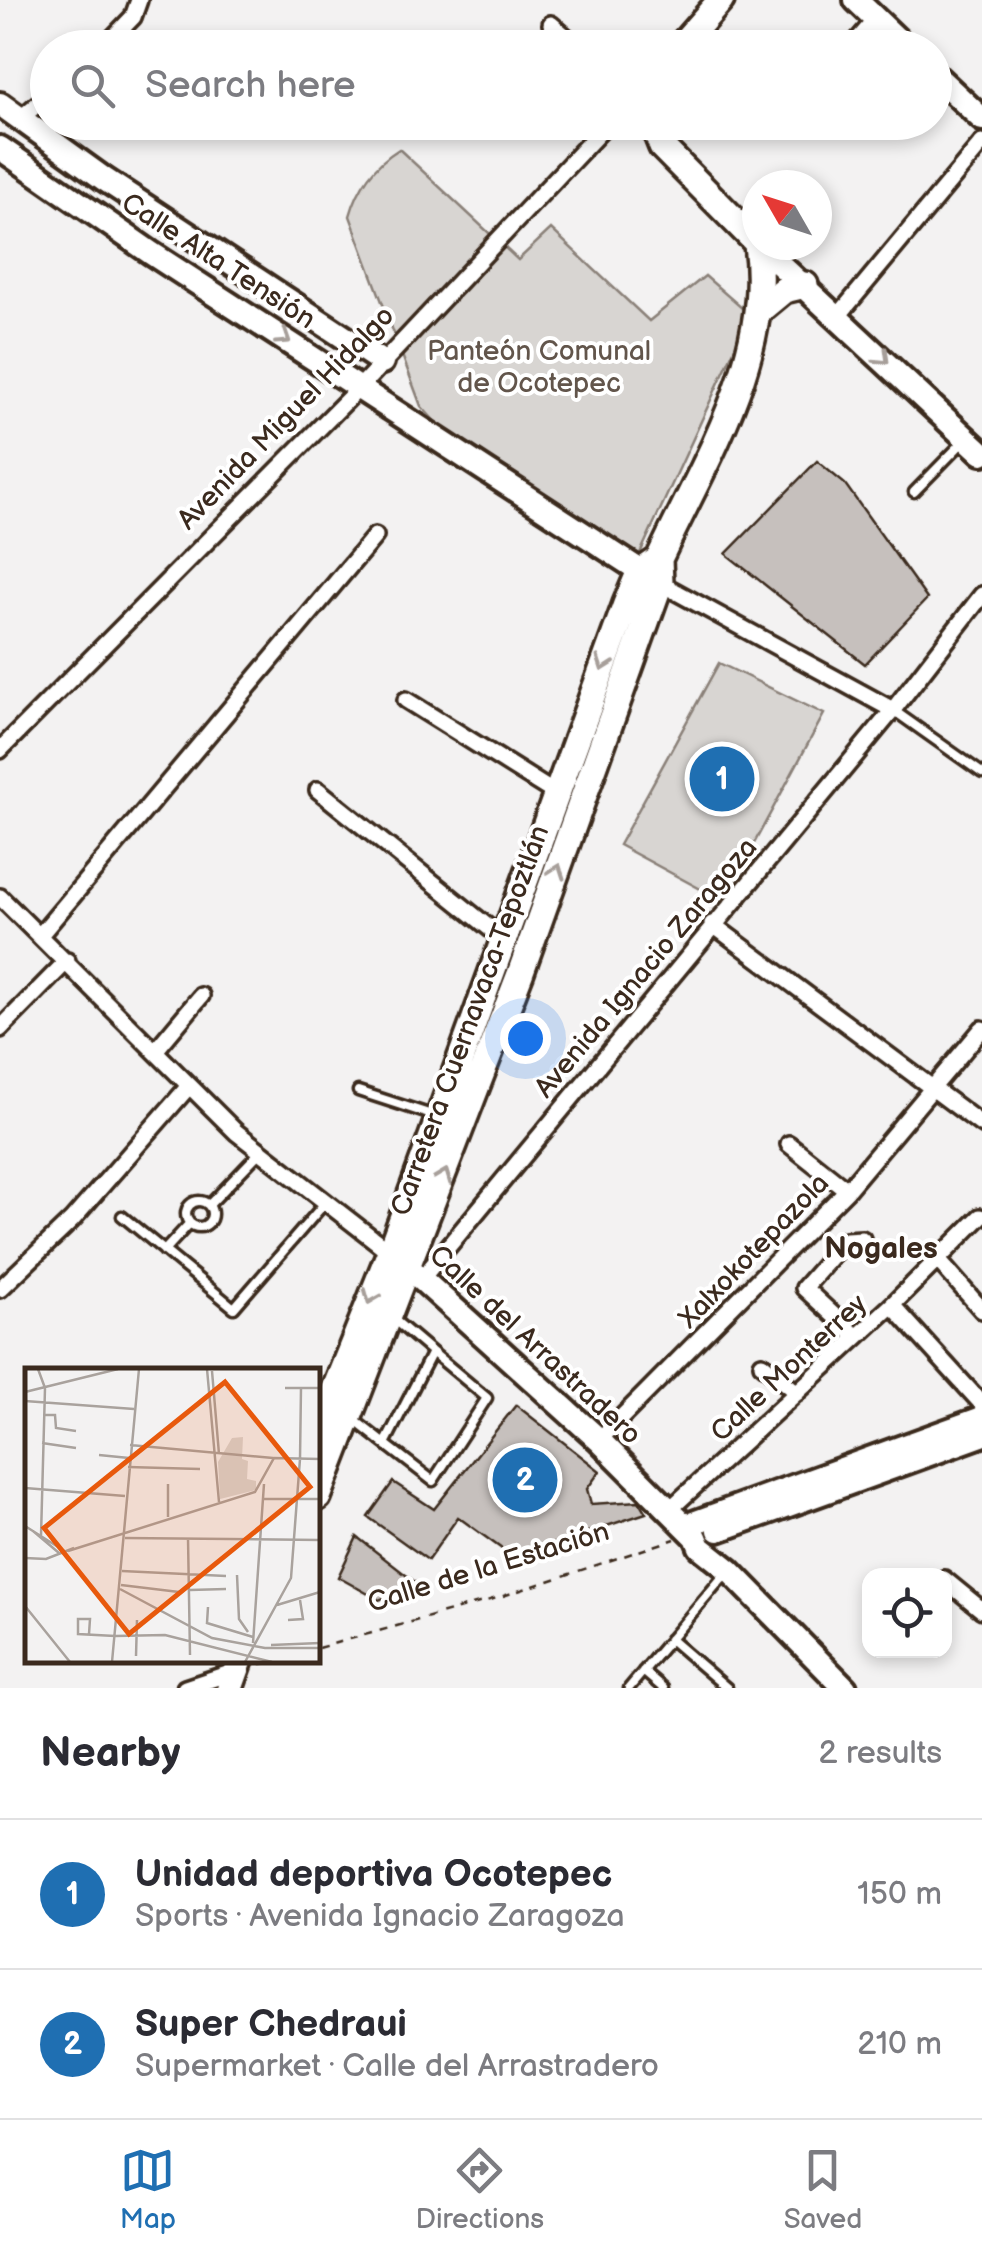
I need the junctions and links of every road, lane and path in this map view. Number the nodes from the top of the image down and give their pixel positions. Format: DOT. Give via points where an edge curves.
graph roads {
  1 [pos="140,0"];
  2 [pos="856,0"];
  3 [pos="717,2"];
  4 [pos="876,19"];
  5 [pos="551,24"];
  6 [pos="120,30"];
  7 [pos="558,30"];
  8 [pos="694,30"];
  9 [pos="867,30"];
  10 [pos="887,30"];
  11 [pos="952,91"];
  12 [pos="0,104"];
  13 [pos="30,110"];
  14 [pos="21,118"];
  15 [pos="982,119"];
  16 [pos="30,125"];
  17 [pos="51,140"];
  18 [pos="592,140"];
  19 [pos="659,140"];
  20 [pos="982,144"];
  21 [pos="0,148"];
  22 [pos="104,179"];
  23 [pos="85,208"];
  24 [pos="172,224"];
  25 [pos="742,228"];
  26 [pos="151,253"];
  27 [pos="759,260"];
  28 [pos="777,260"];
  29 [pos="261,282"];
  30 [pos="806,285"];
  31 [pos="223,298"];
  32 [pos="761,308"];
  33 [pos="839,315"];
  34 [pos="382,362"];
  35 [pos="360,387"];
  36 [pos="974,446"];
  37 [pos="914,492"];
  38 [pos="375,536"];
  39 [pos="653,572"];
  40 [pos="982,595"];
  41 [pos="406,700"];
  42 [pos="893,710"];
  43 [pos="0,750"];
  44 [pos="982,773"];
  45 [pos="318,790"];
  46 [pos="556,794"];
  47 [pos="0,897"];
  48 [pos="712,924"];
  49 [pos="41,934"];
  50 [pos="503,939"];
  51 [pos="68,961"];
  52 [pos="202,996"];
  53 [pos="0,1029"];
  54 [pos="982,1029"];
  55 [pos="156,1051"];
  56 [pos="189,1086"];
  57 [pos="934,1088"];
  58 [pos="358,1091"];
  59 [pos="436,1116"];
  60 [pos="982,1125"];
  61 [pos="789,1144"];
  62 [pos="260,1152"];
  63 [pos="847,1190"];
  64 [pos="324,1204"];
  65 [pos="209,1205"];
  66 [pos="122,1216"];
  67 [pos="980,1217"];
  68 [pos="189,1224"];
  69 [pos="862,1239"];
  70 [pos="164,1251"];
  71 [pos="938,1260"];
  72 [pos="407,1265"];
  73 [pos="0,1290"];
  74 [pos="892,1305"];
  75 [pos="982,1310"];
  76 [pos="390,1316"];
  77 [pos="857,1337"];
  78 [pos="432,1352"];
  79 [pos="762,1364"];
  80 [pos="797,1393"];
  81 [pos="982,1404"];
  82 [pos="350,1416"];
  83 [pos="982,1418"];
  84 [pos="320,1427"];
  85 [pos="982,1436"];
  86 [pos="599,1440"];
  87 [pos="385,1444"];
  88 [pos="320,1492"];
  89 [pos="682,1528"];
  90 [pos="729,1570"];
  91 [pos="952,1586"];
  92 [pos="982,1610"];
  93 [pos="670,1639"];
  94 [pos="320,1647"];
  95 [pos="643,1672"];
  96 [pos="235,1673"];
  97 [pos="184,1688"];
  98 [pos="629,1688"];
  99 [pos="663,1688"];
  100 [pos="727,1688"];
  101 [pos="846,1688"];
  1 -- 6 [label="street"];
  2 -- 4 [label="street"];
  3 -- 8 [label="main road"];
  4 -- 9 [label="street"];
  4 -- 10 [label="street"];
  5 -- 7 [label="street"];
  11 -- 15 [label="street"];
  12 -- 14 [label="street, Calle Alta Tensión"];
  13 -- 14 [label="street"];
  14 -- 16 [label="street, Calle Alta Tensión"];
  17 -- 22 [label="street, Calle Alta Tensión"];
  18 -- 34 [label="street, Avenida Miguel Hidalgo"];
  19 -- 25 [label="main road"];
  20 -- 33 [label="street"];
  21 -- 23 [label="street, Calle Alta Tensión"];
  22 -- 23 [label="street"];
  22 -- 24 [label="street, Calle Alta Tensión"];
  23 -- 26 [label="street, Calle Alta Tensión"];
  24 -- 26 [label="street"];
  24 -- 29 [label="street, Calle Alta Tensión"];
  26 -- 31 [label="street, Calle Alta Tensión"];
  27 -- 32 [label="main road, Carretera Cuernavaca-Tepoztlán"];
  28 -- 30 [label="street"];
  29 -- 31 [label="street"];
  29 -- 34 [label="street, Calle Alta Tensión"];
  30 -- 32 [label="main road" via="784,290"];
  30 -- 33 [label="street"];
  31 -- 35 [label="street, Calle Alta Tensión, one-way"];
  32 -- 39 [label="main road, Carretera Cuernavaca-Tepoztlán" via="734,394"];
  33 -- 36 [label="street, one-way"];
  34 -- 35 [label="street, Avenida Miguel Hidalgo"];
  35 -- 39 [label="street, Calle Alta Tensión"];
  35 -- 43 [label="street, Avenida Miguel Hidalgo"];
  36 -- 37 [label="lane"];
  38 -- 49 [label="street"];
  39 -- 42 [label="street"];
  39 -- 46 [label="main road, Carretera Cuernavaca-Tepoztlán, one-way"];
  72 -- 39 [label="main road, Carretera Cuernavaca-Tepoztlán, one-way"];
  40 -- 42 [label="street, Avenida Ignacio Zaragoza"];
  41 -- 46 [label="street"];
  42 -- 44 [label="lane"];
  42 -- 48 [label="street, Avenida Ignacio Zaragoza"];
  45 -- 50 [label="street"];
  46 -- 50 [label="main road, Carretera Cuernavaca-Tepoztlán"];
  47 -- 49 [label="street, Calle del Arrastradero"];
  48 -- 57 [label="street"];
  48 -- 72 [label="street, Avenida Ignacio Zaragoza"];
  49 -- 51 [label="street, Calle del Arrastradero"];
  50 -- 59 [label="main road, Carretera Cuernavaca-Tepoztlán"];
  51 -- 53 [label="street"];
  51 -- 55 [label="street, Calle del Arrastradero"];
  52 -- 55 [label="street"];
  54 -- 57 [label="street, Xalxokotepazola"];
  55 -- 56 [label="street, Calle del Arrastradero"];
  56 -- 62 [label="street, Calle del Arrastradero"];
  56 -- 73 [label="street" via="72,1220"];
  57 -- 60 [label="street"];
  57 -- 63 [label="street, Xalxokotepazola"];
  58 -- 59 [label="lane"];
  59 -- 72 [label="main road, Carretera Cuernavaca-Tepoztlán"];
  61 -- 63 [label="street"];
  62 -- 64 [label="street, Calle del Arrastradero"];
  62 -- 65 [label="lane"];
  63 -- 86 [label="street, Xalxokotepazola"];
  64 -- 70 [label="lane" via="240,1306 230,1305"];
  64 -- 72 [label="street, Calle del Arrastradero"];
  65 -- 68 [label="lane" via="210,1222 200,1228"];
  65 -- 68 [label="lane" via="192,1202 185,1212"];
  66 -- 70 [label="lane"];
  67 -- 71 [label="street, Calle Monterrey"];
  68 -- 70 [label="lane"];
  69 -- 77 [label="street" via="846,1240 804,1288"];
  71 -- 74 [label="street, Calle Monterrey"];
  71 -- 75 [label="street"];
  72 -- 76 [label="main road, Carretera Cuernavaca-Tepoztlán"];
  72 -- 84 [label="main road, Carretera Cuernavaca-Tepoztlán, one-way"];
  72 -- 86 [label="street, Calle del Arrastradero"];
  74 -- 77 [label="street, Calle Monterrey"];
  74 -- 81 [label="street"];
  76 -- 78 [label="lane"];
  76 -- 82 [label="main road, Carretera Cuernavaca-Tepoztlán"];
  77 -- 80 [label="street, Calle Monterrey"];
  78 -- 87 [label="lane"];
  78 -- 87 [label="lane" via="488,1398 433,1481"];
  79 -- 80 [label="street"];
  80 -- 89 [label="street, Calle Monterrey"];
  82 -- 87 [label="lane"];
  82 -- 88 [label="main road, Carretera Cuernavaca-Tepoztlán"];
  83 -- 89 [label="street"];
  85 -- 89 [label="street"];
  86 -- 89 [label="street, Calle del Arrastradero"];
  89 -- 90 [label="street, Calle del Arrastradero"];
  89 -- 94 [label="path, Calle de la Estación" via="497,1598"];
  90 -- 93 [label="lane"];
  90 -- 101 [label="street, Calle del Arrastradero"];
  91 -- 92 [label="street"];
  93 -- 95 [label="lane"];
  93 -- 100 [label="lane"];
  95 -- 98 [label="lane"];
  95 -- 99 [label="lane"];
  96 -- 97 [label="street"];
}
